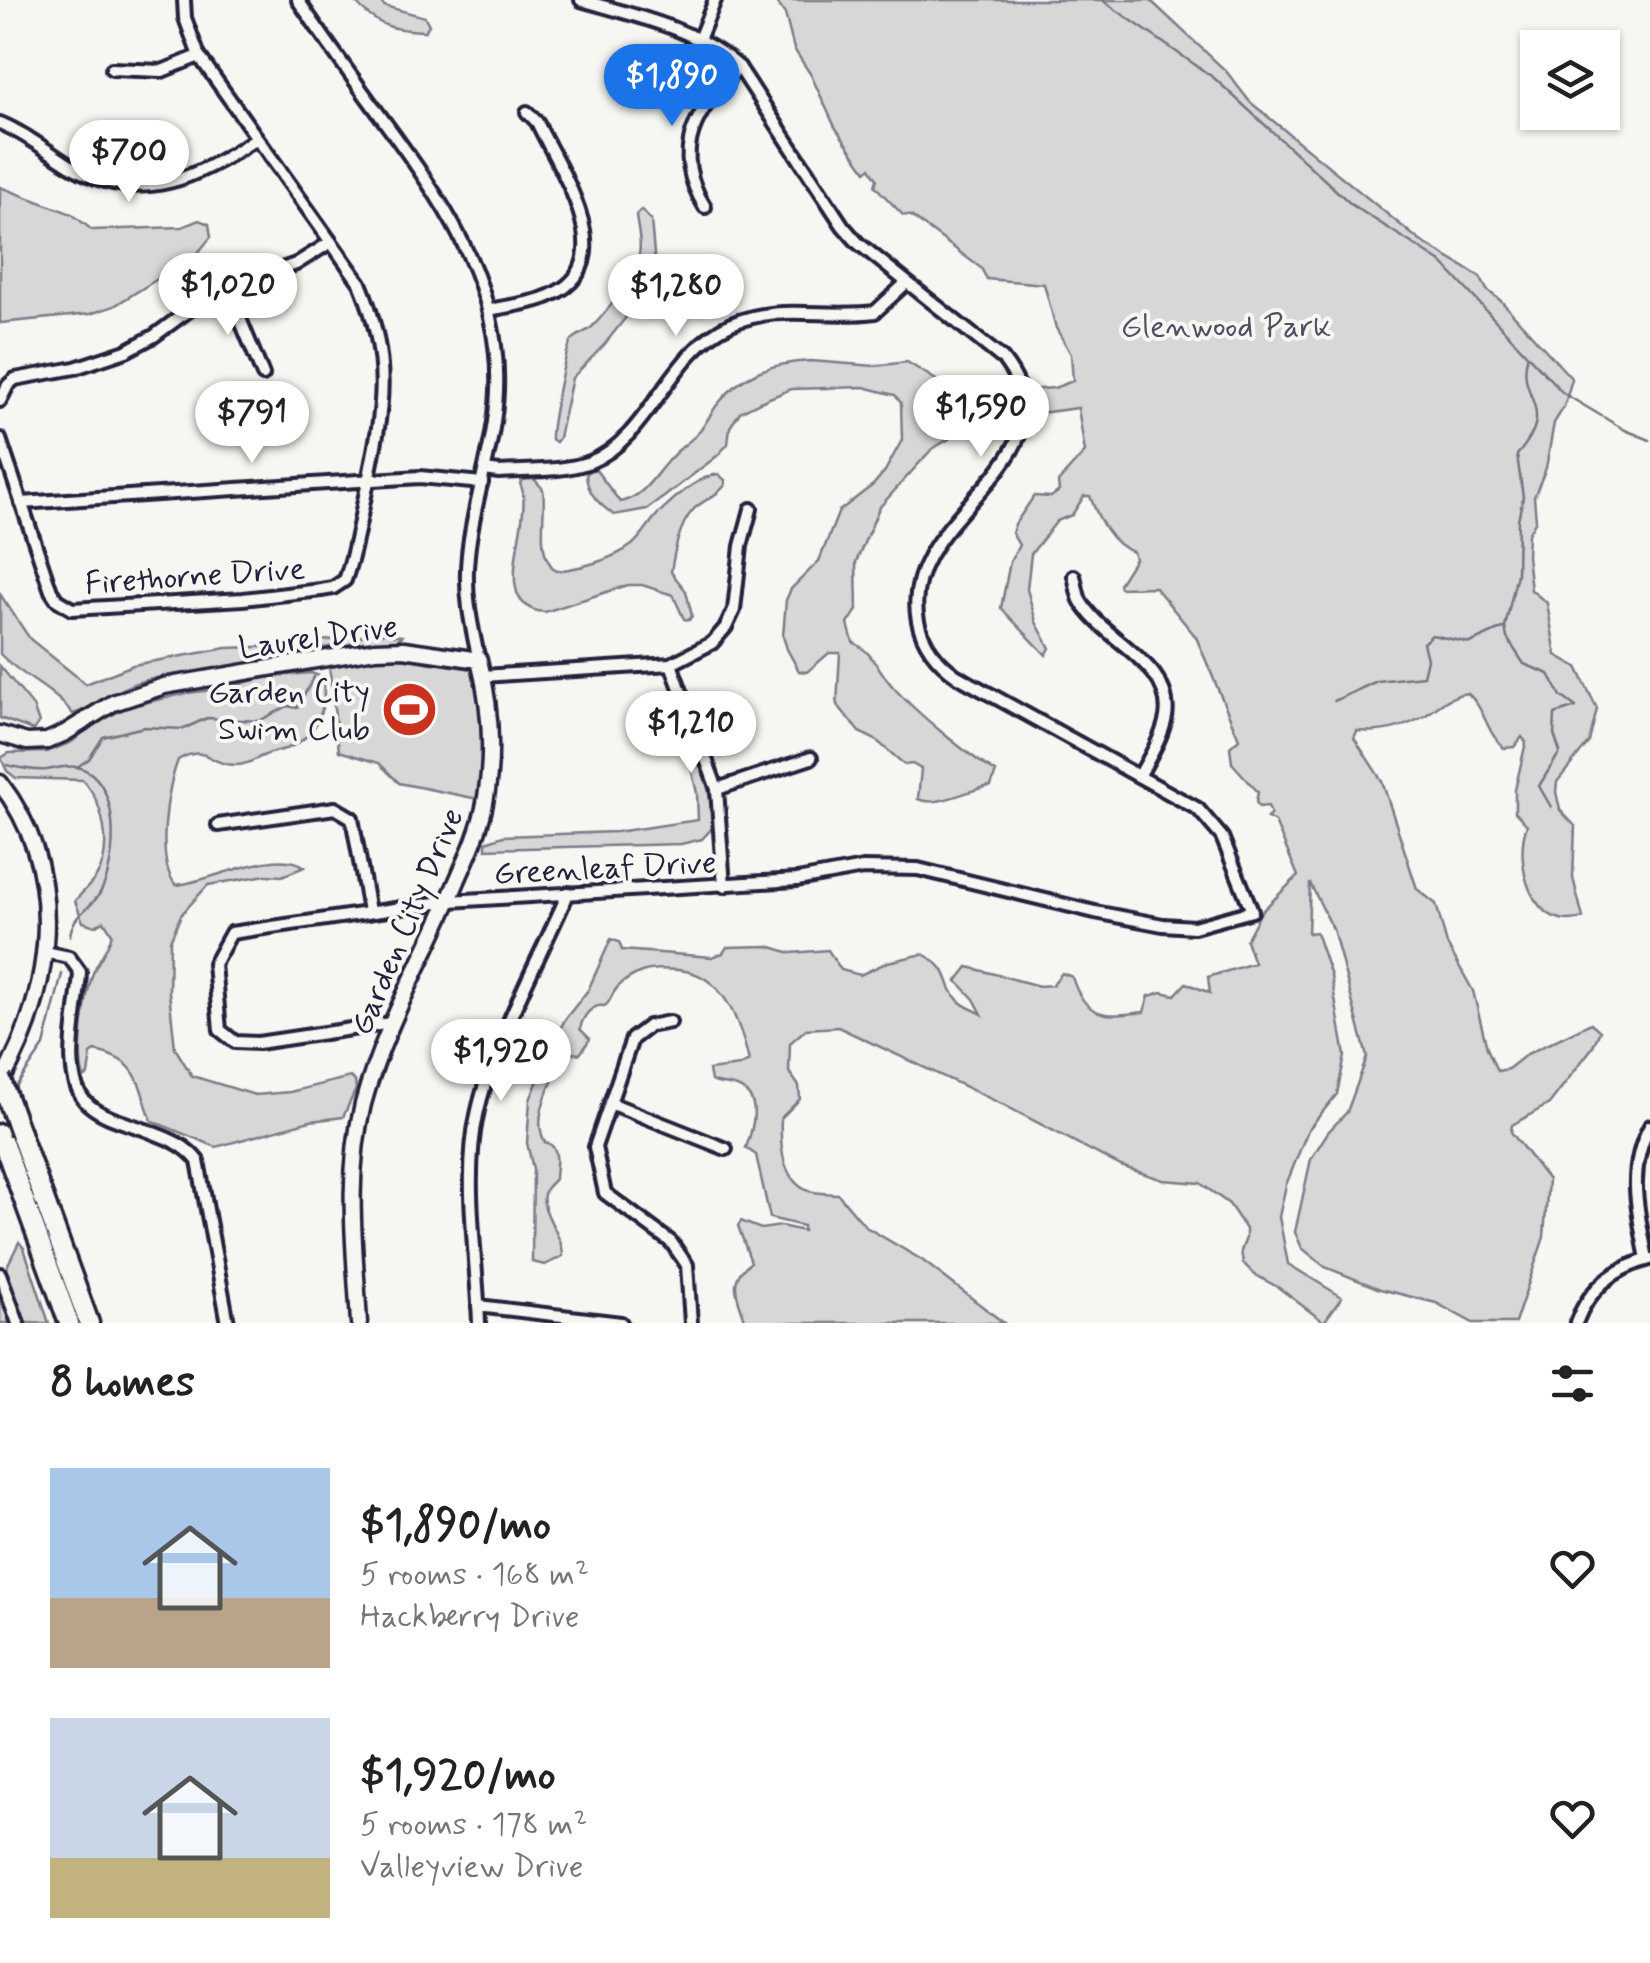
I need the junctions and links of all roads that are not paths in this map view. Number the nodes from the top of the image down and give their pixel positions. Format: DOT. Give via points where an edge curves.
graph roads {
  1 [pos="184,0"];
  2 [pos="298,0"];
  3 [pos="581,0"];
  4 [pos="715,0"];
  5 [pos="700,38"];
  6 [pos="199,56"];
  7 [pos="739,67"];
  8 [pos="112,69"];
  9 [pos="527,112"];
  10 [pos="0,123"];
  11 [pos="257,138"];
  12 [pos="706,208"];
  13 [pos="331,242"];
  14 [pos="905,284"];
  15 [pos="227,287"];
  16 [pos="489,310"];
  17 [pos="262,375"];
  18 [pos="0,401"];
  19 [pos="0,439"];
  20 [pos="485,470"];
  21 [pos="368,480"];
  22 [pos="482,483"];
  23 [pos="21,503"];
  24 [pos="751,508"];
  25 [pos="1074,576"];
  26 [pos="479,660"];
  27 [pos="672,664"];
  28 [pos="483,676"];
  29 [pos="0,734"];
  30 [pos="811,758"];
  31 [pos="1140,774"];
  32 [pos="0,783"];
  33 [pos="716,789"];
  34 [pos="218,825"];
  35 [pos="724,886"];
  36 [pos="568,893"];
  37 [pos="449,901"];
  38 [pos="370,911"];
  39 [pos="45,952"];
  40 [pos="670,1022"];
  41 [pos="391,1023"];
  42 [pos="0,1081"];
  43 [pos="610,1103"];
  44 [pos="1650,1126"];
  45 [pos="0,1134"];
  46 [pos="726,1148"];
  47 [pos="1649,1259"];
  48 [pos="0,1274"];
  49 [pos="478,1306"];
  50 [pos="18,1323"];
  51 [pos="68,1323"];
  52 [pos="89,1323"];
  53 [pos="228,1323"];
  54 [pos="359,1323"];
  55 [pos="479,1323"];
  56 [pos="621,1323"];
  57 [pos="691,1323"];
  58 [pos="1576,1323"];
  1 -- 6 [label="street"];
  2 -- 16 [label="street, Garden City Drive" via="450,216"];
  3 -- 5 [label="street"];
  4 -- 5 [label="street"];
  5 -- 7 [label="street"];
  6 -- 8 [label="street" via="162,71"];
  6 -- 11 [label="street"];
  7 -- 12 [label="street" via="710,97 692,134 690,176"];
  7 -- 14 [label="street" via="843,226"];
  9 -- 16 [label="street" via="582,216 585,258 565,288"];
  10 -- 11 [label="street" via="77,170 128,185 196,176"];
  11 -- 13 [label="street"];
  13 -- 15 [label="street" via="296,264"];
  13 -- 21 [label="street" via="360,283 382,357 382,414"];
  14 -- 20 [label="street" via="875,312 770,312 710,335 633,427 592,461"];
  14 -- 31 [label="street" via="1003,359 1023,398 1017,444 921,567 915,608 920,632 940,664 957,676"];
  15 -- 17 [label="street"];
  15 -- 18 [label="street" via="126,351 15,380"];
  16 -- 20 [label="street, Garden City Drive" via="497,392"];
  19 -- 23 [label="street, Firethorne Drive"];
  20 -- 22 [label="street, Garden City Drive"];
  21 -- 22 [label="street"];
  21 -- 23 [label="street"];
  21 -- 23 [label="street, Firethorne Drive" via="345,580 334,588 243,600 72,609 51,590"];
  22 -- 26 [label="street, Garden City Drive" via="466,588"];
  24 -- 27 [label="street" via="726,627 712,643"];
  25 -- 31 [label="street" via="1080,600 1163,689 1168,712"];
  26 -- 28 [label="street, Garden City Drive"];
  26 -- 29 [label="street, Laurel Drive" via="374,650 164,686 113,703 46,741"];
  27 -- 28 [label="street"];
  27 -- 33 [label="street"];
  28 -- 37 [label="street, Garden City Drive" via="492,734 485,803"];
  30 -- 33 [label="street"];
  31 -- 35 [label="street, Greenleaf Drive" via="1212,823 1252,911 1194,927 1163,925 918,869 863,868"];
  32 -- 39 [label="street" via="39,858 48,907"];
  33 -- 35 [label="street"];
  34 -- 38 [label="street" via="335,808 352,818"];
  35 -- 36 [label="street, Greenleaf Drive"];
  36 -- 37 [label="street, Greenleaf Drive"];
  36 -- 49 [label="street" via="486,1079 476,1117 471,1157"];
  37 -- 38 [label="street, Greenleaf Drive"];
  37 -- 41 [label="street, Garden City Drive"];
  38 -- 41 [label="street, Greenleaf Drive" via="232,933 214,964 220,1030 235,1042 258,1042"];
  39 -- 42 [label="street" via="22,1036"];
  39 -- 53 [label="street" via="69,957 80,972 73,1049 79,1095 106,1115 181,1144 198,1161"];
  40 -- 43 [label="street" via="632,1039"];
  41 -- 54 [label="street, Garden City Drive" via="352,1162"];
  42 -- 52 [label="highway, bridge"];
  43 -- 46 [label="street"];
  43 -- 57 [label="street" via="596,1147 605,1192 671,1242 687,1265"];
  44 -- 47 [label="street" via="1634,1185"];
  45 -- 51 [label="highway"];
  47 -- 58 [label="street" via="1601,1283"];
  48 -- 50 [label="street"];
  49 -- 55 [label="street"];
  49 -- 56 [label="street"];
}
